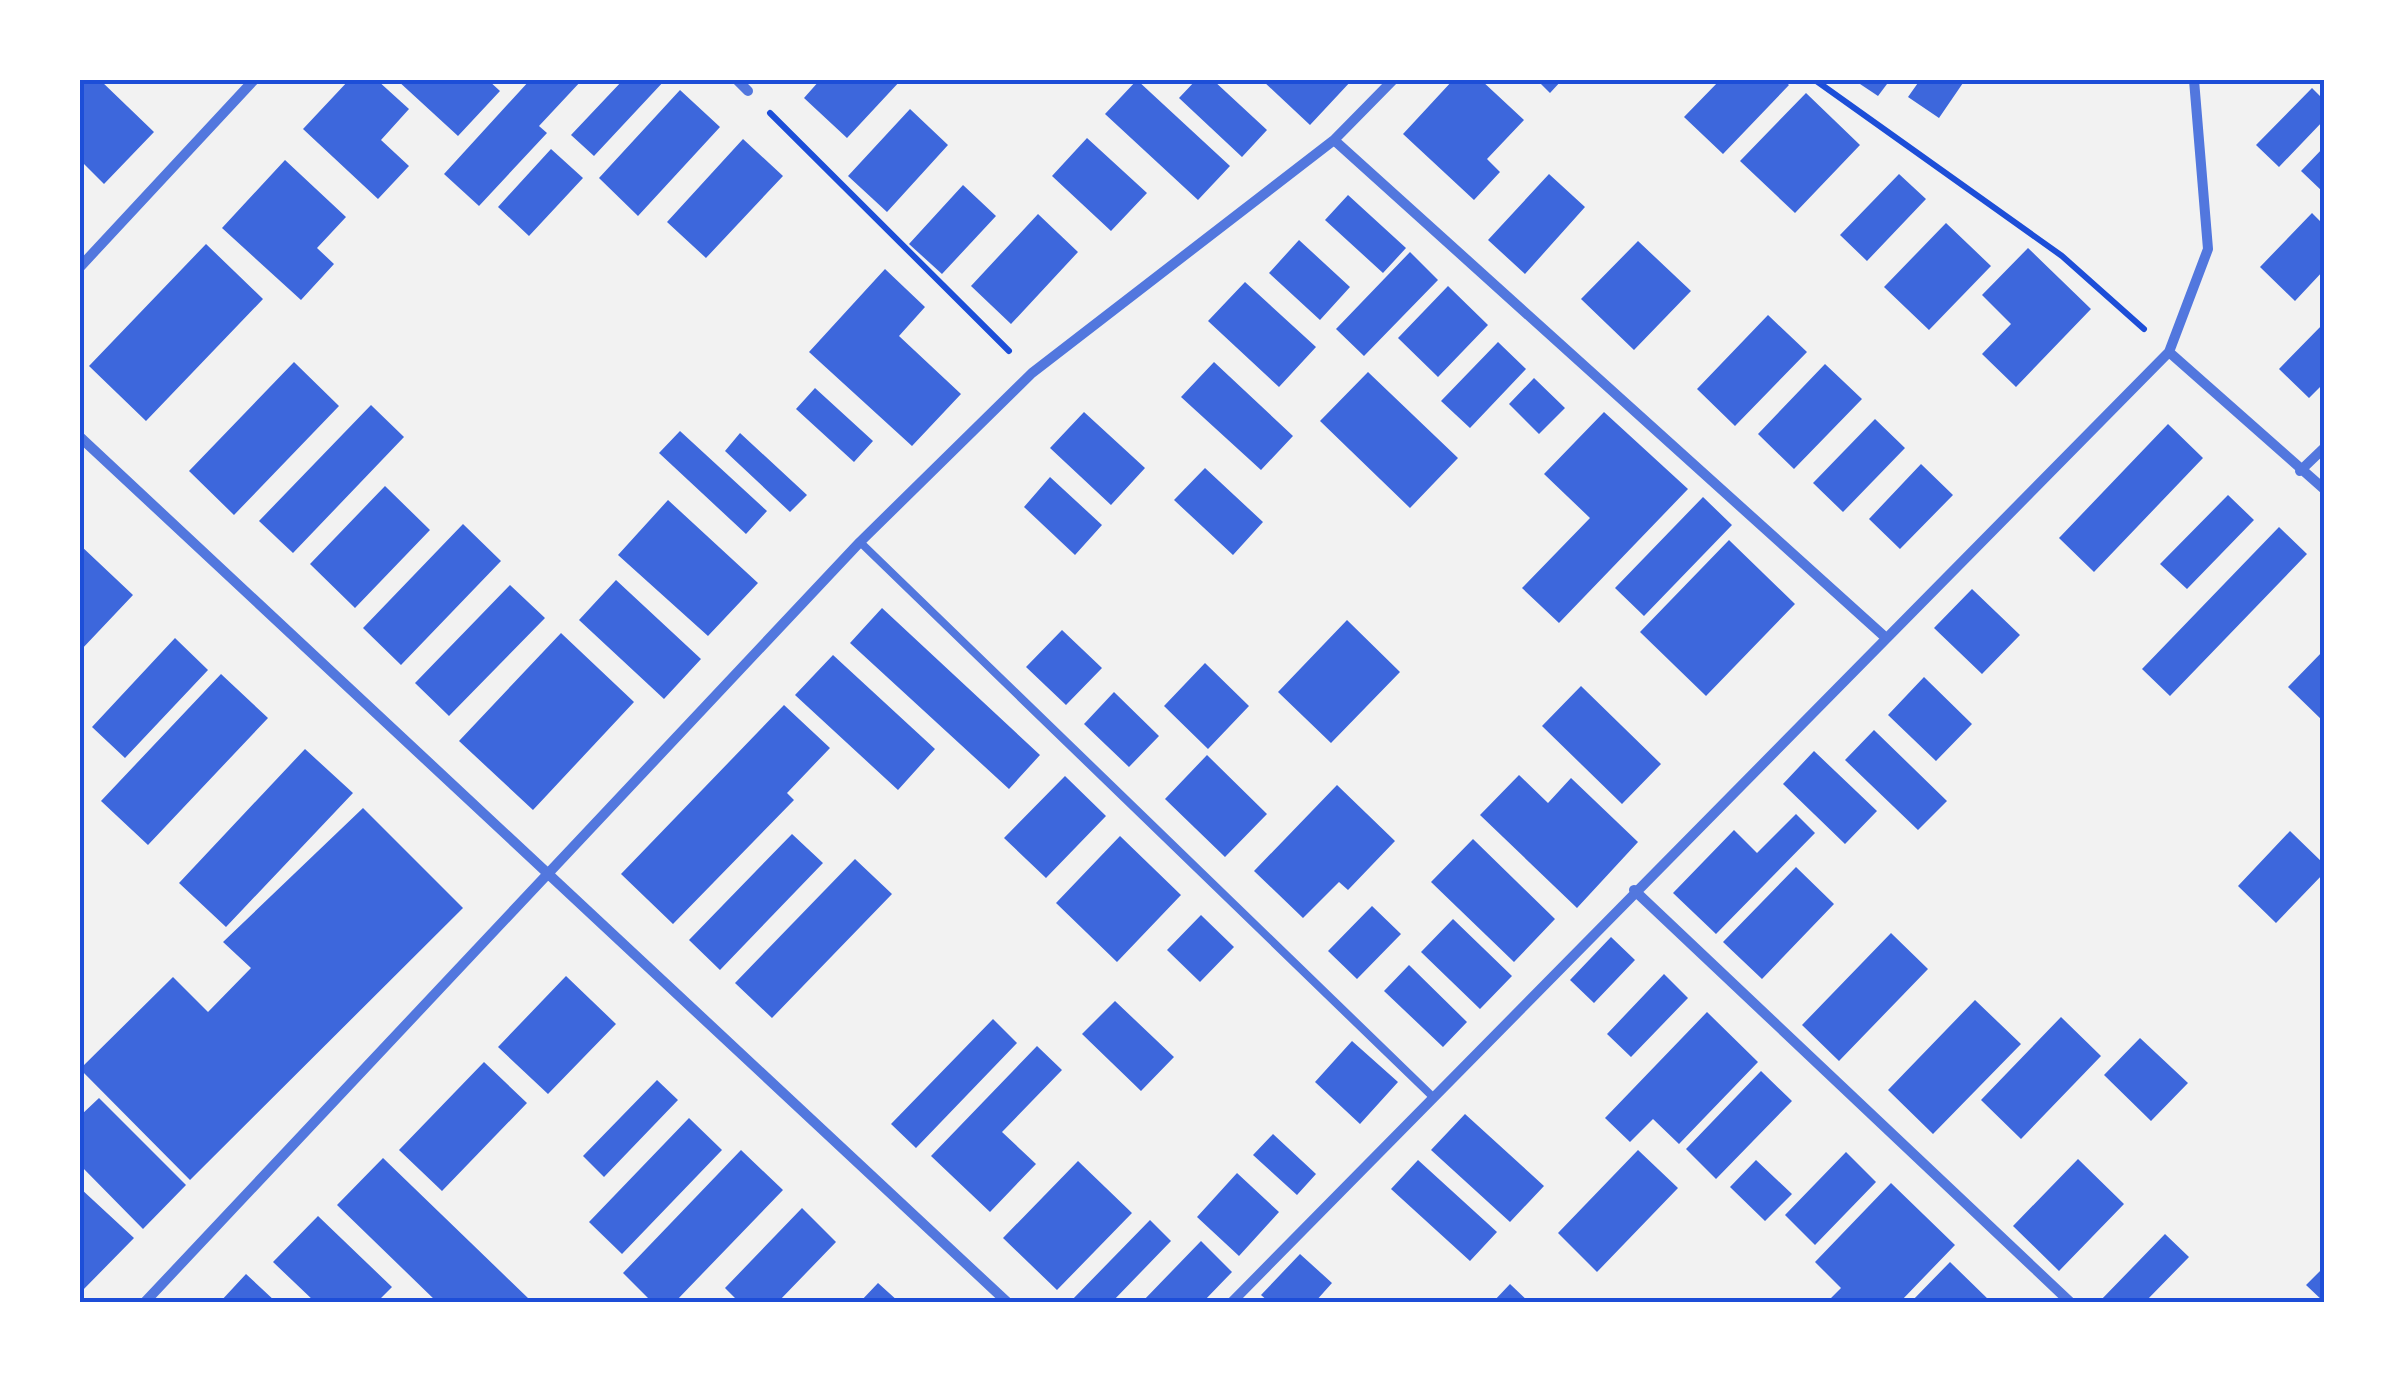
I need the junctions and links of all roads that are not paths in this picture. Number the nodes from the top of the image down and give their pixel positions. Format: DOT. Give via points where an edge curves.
graph roads {
  1 [pos="254,80"];
  2 [pos="737,80"];
  3 [pos="1393,80"];
  4 [pos="2194,80"];
  5 [pos="748,91"];
  6 [pos="1334,140"];
  7 [pos="80,267"];
  8 [pos="2169,352"];
  9 [pos="80,437"];
  10 [pos="2324,448"];
  11 [pos="2300,471"];
  12 [pos="2324,489"];
  13 [pos="860,542"];
  14 [pos="1885,636"];
  15 [pos="548,874"];
  16 [pos="1634,890"];
  17 [pos="1432,1096"];
  18 [pos="145,1302"];
  19 [pos="1007,1302"];
  20 [pos="1232,1302"];
  21 [pos="2070,1302"];
  1 -- 7 [label="street"];
  2 -- 5 [label="street"];
  3 -- 6 [label="street"];
  4 -- 8 [label="street" via="2208,250"];
  6 -- 13 [label="street" via="1032,373"];
  6 -- 14 [label="street"];
  8 -- 11 [label="street"];
  8 -- 14 [label="street"];
  9 -- 15 [label="street"];
  10 -- 11 [label="street"];
  11 -- 12 [label="street"];
  13 -- 15 [label="street"];
  13 -- 17 [label="lane"];
  14 -- 16 [label="street"];
  15 -- 18 [label="street"];
  15 -- 19 [label="street"];
  16 -- 17 [label="street"];
  16 -- 21 [label="street"];
  17 -- 20 [label="street"];
}
